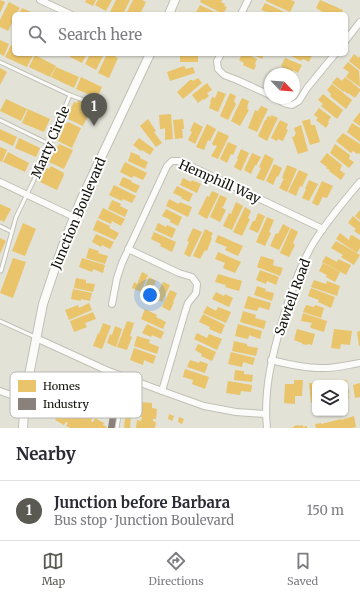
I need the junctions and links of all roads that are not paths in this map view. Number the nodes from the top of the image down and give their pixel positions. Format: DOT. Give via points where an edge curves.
graph roads {
  1 [pos="40,0"];
  2 [pos="175,0"];
  3 [pos="248,0"];
  4 [pos="66,12"];
  5 [pos="170,12"];
  6 [pos="242,12"];
  7 [pos="360,22"];
  8 [pos="348,37"];
  9 [pos="149,56"];
  10 [pos="220,56"];
  11 [pos="333,56"];
  12 [pos="0,62"];
  13 [pos="264,92"];
  14 [pos="70,95"];
  15 [pos="300,99"];
  16 [pos="94,104"];
  17 [pos="0,120"];
  18 [pos="49,144"];
  19 [pos="0,182"];
  20 [pos="360,182"];
  21 [pos="27,195"];
  22 [pos="74,217"];
  23 [pos="0,226"];
  24 [pos="323,229"];
  25 [pos="12,232"];
  26 [pos="128,249"];
  27 [pos="1,271"];
  28 [pos="0,276"];
  29 [pos="112,304"];
  30 [pos="0,321"];
  31 [pos="36,338"];
  32 [pos="271,360"];
  33 [pos="360,363"];
  34 [pos="30,372"];
  35 [pos="112,372"];
  36 [pos="142,383"];
  37 [pos="0,391"];
  38 [pos="162,391"];
  39 [pos="10,395"];
  40 [pos="265,414"];
  41 [pos="24,418"];
  42 [pos="119,418"];
  43 [pos="23,428"];
  44 [pos="117,428"];
  45 [pos="267,428"];
  1 -- 4 [label="street"];
  2 -- 5 [label="main road"];
  3 -- 6 [label="street"];
  7 -- 8 [label="street"];
  9 -- 22 [label="main road, Junction Boulevard"];
  10 -- 13 [label="street" via="217,60 218,69 224,76"];
  11 -- 15 [label="street"];
  12 -- 14 [label="lane, Marty Circle"];
  14 -- 16 [label="lane"];
  14 -- 18 [label="lane, Marty Circle"];
  17 -- 18 [label="lane"];
  18 -- 21 [label="lane, Marty Circle"];
  19 -- 21 [label="street"];
  20 -- 24 [label="street, Sawtell Road"];
  21 -- 22 [label="street"];
  21 -- 25 [label="lane, Marty Circle"];
  22 -- 31 [label="main road, Junction Boulevard" via="44,304"];
  23 -- 25 [label="lane"];
  24 -- 26 [label="street, Hemphill Way" via="180,161 172,161 167,166"];
  24 -- 32 [label="street, Sawtell Road" via="292,287"];
  25 -- 27 [label="lane, Marty Circle"];
  26 -- 29 [label="street, Hemphill Way" via="117,278"];
  26 -- 38 [label="street" via="192,277 197,284 196,293 185,312"];
  27 -- 28 [label="lane, Marty Circle"];
  30 -- 31 [label="lane"];
  31 -- 34 [label="main road, Junction Boulevard"];
  31 -- 35 [label="street"];
  32 -- 33 [label="street" via="321,368"];
  32 -- 40 [label="street, Sawtell Road"];
  36 -- 38 [label="street"];
  37 -- 39 [label="street"];
  38 -- 40 [label="street" via="204,406"];
  40 -- 45 [label="street, Sawtell Road"];
  41 -- 43 [label="main road, Junction Boulevard"];
  42 -- 44 [label="lane"];
}
